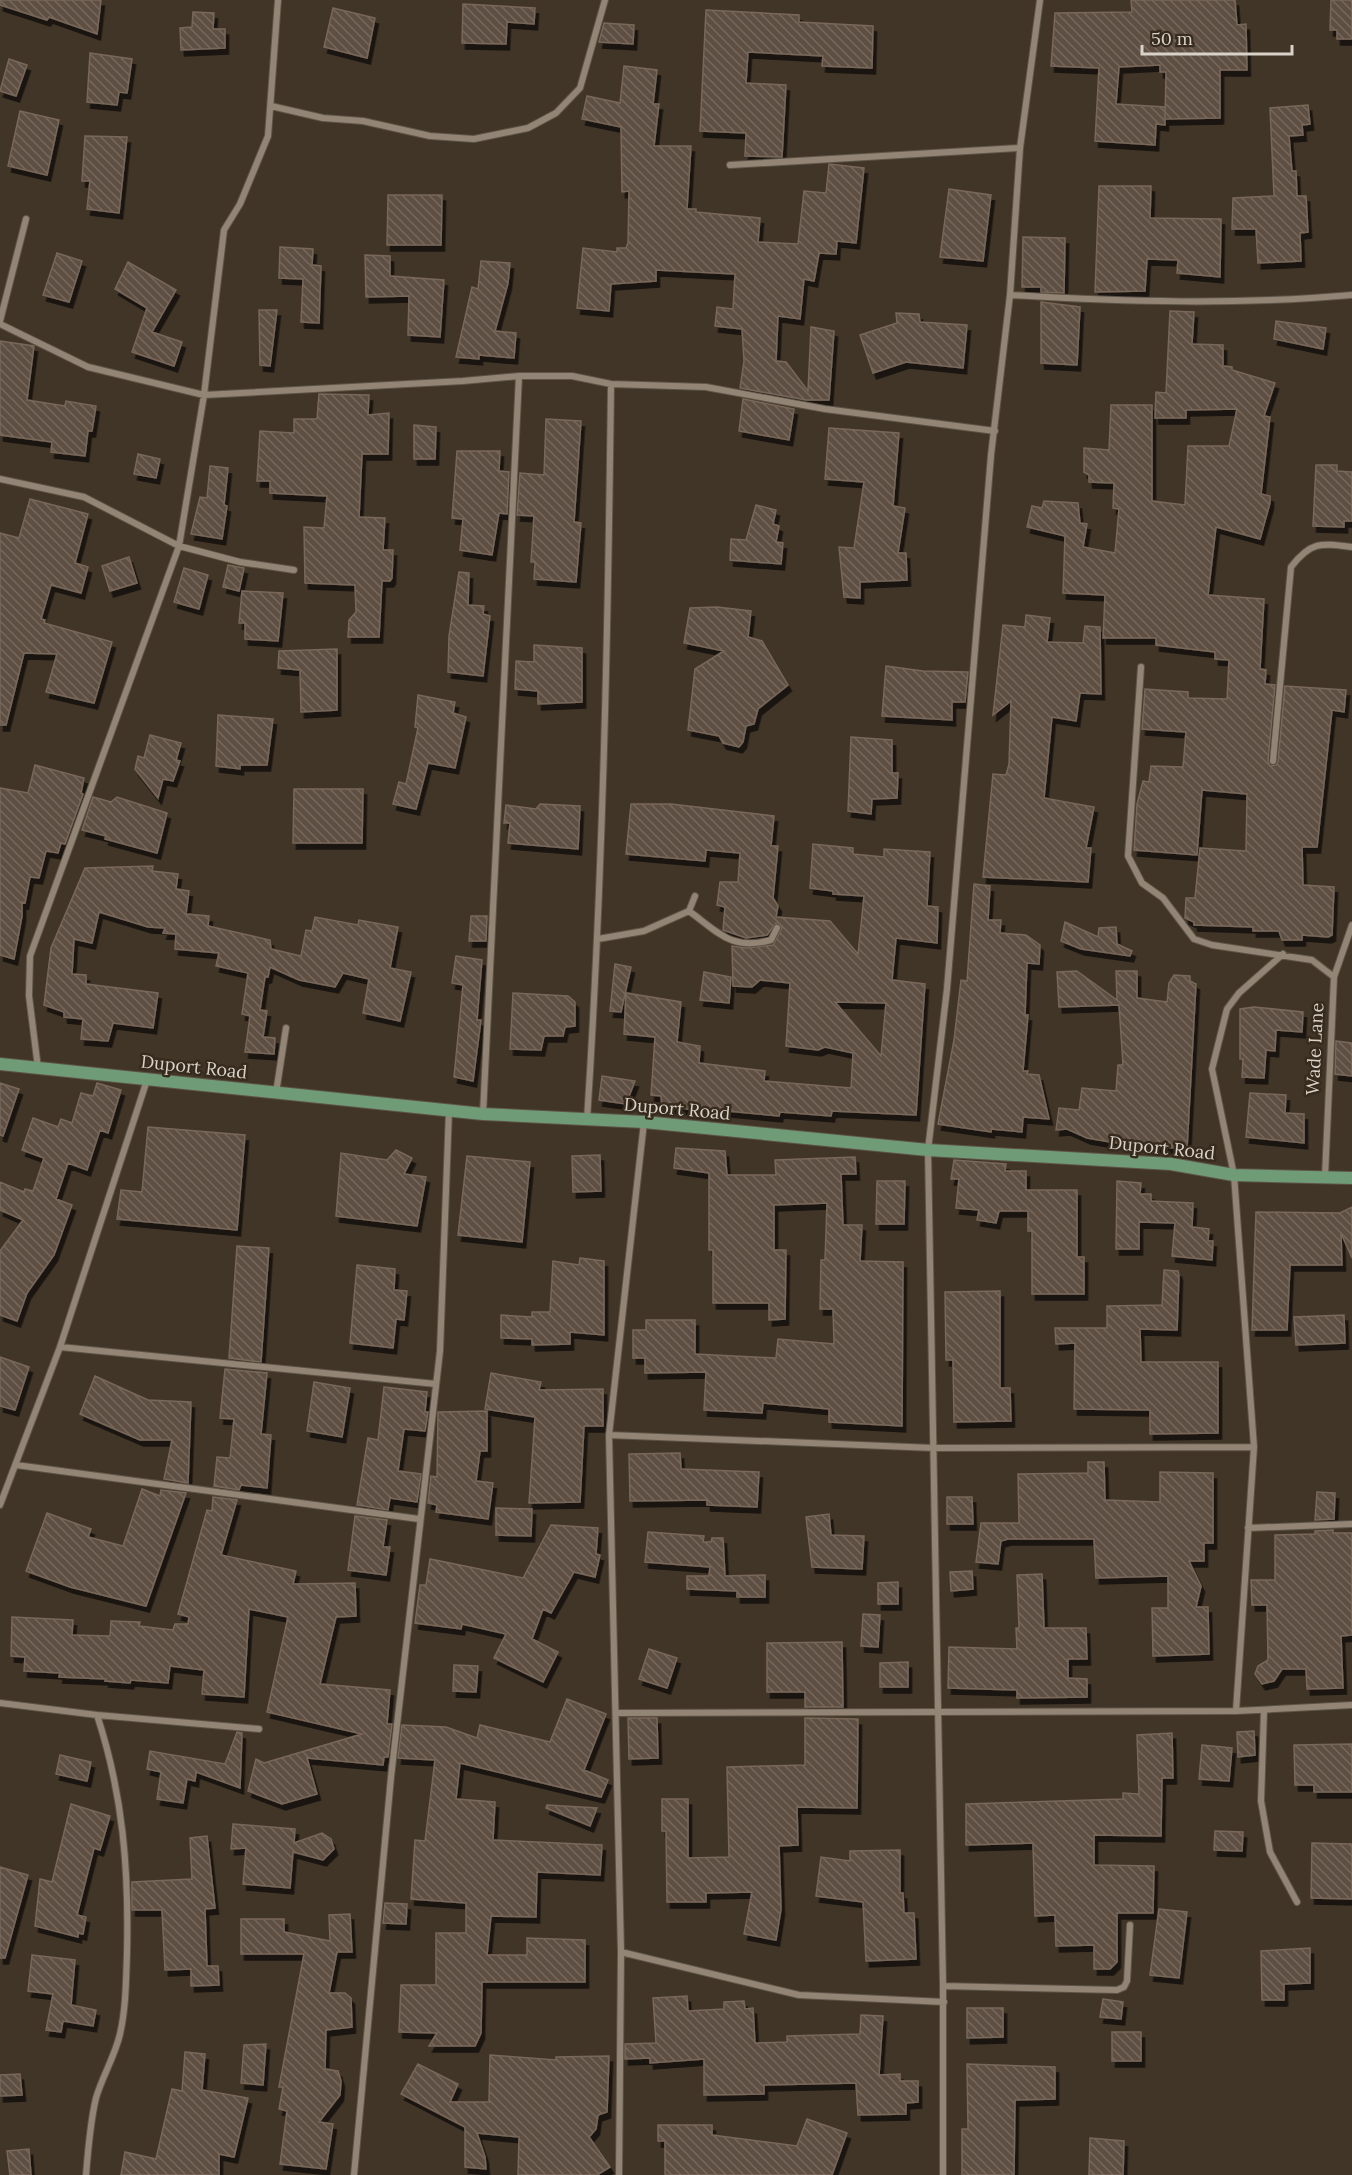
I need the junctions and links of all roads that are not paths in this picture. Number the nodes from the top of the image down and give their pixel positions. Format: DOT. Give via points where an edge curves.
graph roads {
  1 [pos="278,0"];
  2 [pos="605,0"];
  3 [pos="1040,0"];
  4 [pos="271,106"];
  5 [pos="1020,148"];
  6 [pos="730,165"];
  7 [pos="26,219"];
  8 [pos="1010,295"];
  9 [pos="1352,295"];
  10 [pos="0,323"];
  11 [pos="519,376"];
  12 [pos="611,384"];
  13 [pos="204,394"];
  14 [pos="995,431"];
  15 [pos="0,478"];
  16 [pos="179,546"];
  17 [pos="1352,547"];
  18 [pos="294,570"];
  19 [pos="1141,667"];
  20 [pos="1273,761"];
  21 [pos="695,896"];
  22 [pos="689,911"];
  23 [pos="1352,925"];
  24 [pos="777,928"];
  25 [pos="598,939"];
  26 [pos="1284,954"];
  27 [pos="1334,977"];
  28 [pos="286,1028"];
  29 [pos="0,1064"];
  30 [pos="38,1068"];
  31 [pos="147,1080"];
  32 [pos="276,1094"];
  33 [pos="449,1110"];
  34 [pos="483,1114"];
  35 [pos="587,1121"];
  36 [pos="644,1122"];
  37 [pos="928,1150"];
  38 [pos="1234,1175"];
  39 [pos="1325,1176"];
  40 [pos="1352,1178"];
  41 [pos="60,1347"];
  42 [pos="436,1384"];
  43 [pos="609,1435"];
  44 [pos="1254,1447"];
  45 [pos="934,1448"];
  46 [pos="16,1465"];
  47 [pos="0,1505"];
  48 [pos="419,1519"];
  49 [pos="1352,1524"];
  50 [pos="1248,1528"];
  51 [pos="0,1704"];
  52 [pos="1352,1705"];
  53 [pos="1264,1710"];
  54 [pos="1236,1711"];
  55 [pos="616,1713"];
  56 [pos="937,1713"];
  57 [pos="97,1715"];
  58 [pos="259,1729"];
  59 [pos="1297,1902"];
  60 [pos="1130,1925"];
  61 [pos="621,1952"];
  62 [pos="943,1986"];
  63 [pos="944,2002"];
  64 [pos="86,2175"];
  65 [pos="354,2175"];
  66 [pos="619,2175"];
  67 [pos="943,2175"];
  1 -- 4 [label="street"];
  2 -- 4 [label="street" via="580,88 555,113 528,128 474,138 430,136"];
  3 -- 5 [label="street"];
  4 -- 13 [label="street" via="268,136 240,204 224,230"];
  5 -- 6 [label="street"];
  5 -- 8 [label="street"];
  7 -- 10 [label="street"];
  8 -- 9 [label="street" via="1201,302"];
  8 -- 14 [label="street"];
  10 -- 13 [label="street" via="88,367"];
  11 -- 12 [label="street" via="572,376"];
  11 -- 13 [label="street"];
  11 -- 34 [label="street"];
  12 -- 14 [label="street" via="706,387 825,409"];
  12 -- 25 [label="street" via="606,738"];
  13 -- 16 [label="street"];
  14 -- 37 [label="street"];
  15 -- 16 [label="street" via="84,496"];
  16 -- 18 [label="street" via="240,562"];
  16 -- 30 [label="street" via="30,956 29,996"];
  17 -- 20 [label="street" via="1322,543 1303,551 1291,567"];
  19 -- 26 [label="street" via="1128,856 1134,871 1142,883 1163,898 1194,939"];
  21 -- 22 [label="street"];
  22 -- 24 [label="street" via="739,945 771,940"];
  22 -- 25 [label="street" via="644,931"];
  23 -- 27 [label="street, Wade Lane"];
  25 -- 35 [label="street"];
  26 -- 27 [label="street" via="1312,960"];
  26 -- 38 [label="street" via="1239,993 1227,1009 1216,1046 1212,1069"];
  27 -- 39 [label="street, Wade Lane"];
  28 -- 32 [label="street"];
  29 -- 30 [label="street, Duport Road"];
  30 -- 31 [label="street, Duport Road"];
  31 -- 32 [label="street, Duport Road"];
  31 -- 41 [label="street"];
  32 -- 33 [label="street, Duport Road"];
  33 -- 34 [label="street, Duport Road"];
  33 -- 42 [label="street"];
  34 -- 35 [label="street, Duport Road"];
  35 -- 36 [label="street, Duport Road"];
  36 -- 37 [label="street, Duport Road"];
  36 -- 43 [label="street"];
  37 -- 38 [label="street, Duport Road" via="1171,1164"];
  37 -- 45 [label="street"];
  38 -- 39 [label="street, Duport Road"];
  38 -- 44 [label="street"];
  39 -- 40 [label="street, Duport Road"];
  41 -- 42 [label="street"];
  41 -- 46 [label="street"];
  42 -- 48 [label="street"];
  43 -- 45 [label="street"];
  43 -- 55 [label="street"];
  44 -- 45 [label="street"];
  44 -- 50 [label="street"];
  45 -- 56 [label="street"];
  46 -- 47 [label="street"];
  46 -- 48 [label="street"];
  48 -- 65 [label="street"];
  49 -- 50 [label="street"];
  50 -- 54 [label="street"];
  51 -- 57 [label="street"];
  52 -- 53 [label="street"];
  53 -- 54 [label="street"];
  53 -- 59 [label="street" via="1262,1801 1270,1852"];
  54 -- 56 [label="street"];
  55 -- 56 [label="street"];
  55 -- 61 [label="street"];
  56 -- 62 [label="street"];
  57 -- 58 [label="street"];
  57 -- 64 [label="street" via="120,1803 128,1920 126,1996 120,2035 96,2099"];
  60 -- 62 [label="street" via="1127,1981 1117,1990"];
  61 -- 63 [label="street" via="799,1995"];
  61 -- 66 [label="street"];
  62 -- 63 [label="street"];
  63 -- 67 [label="street"];
}
